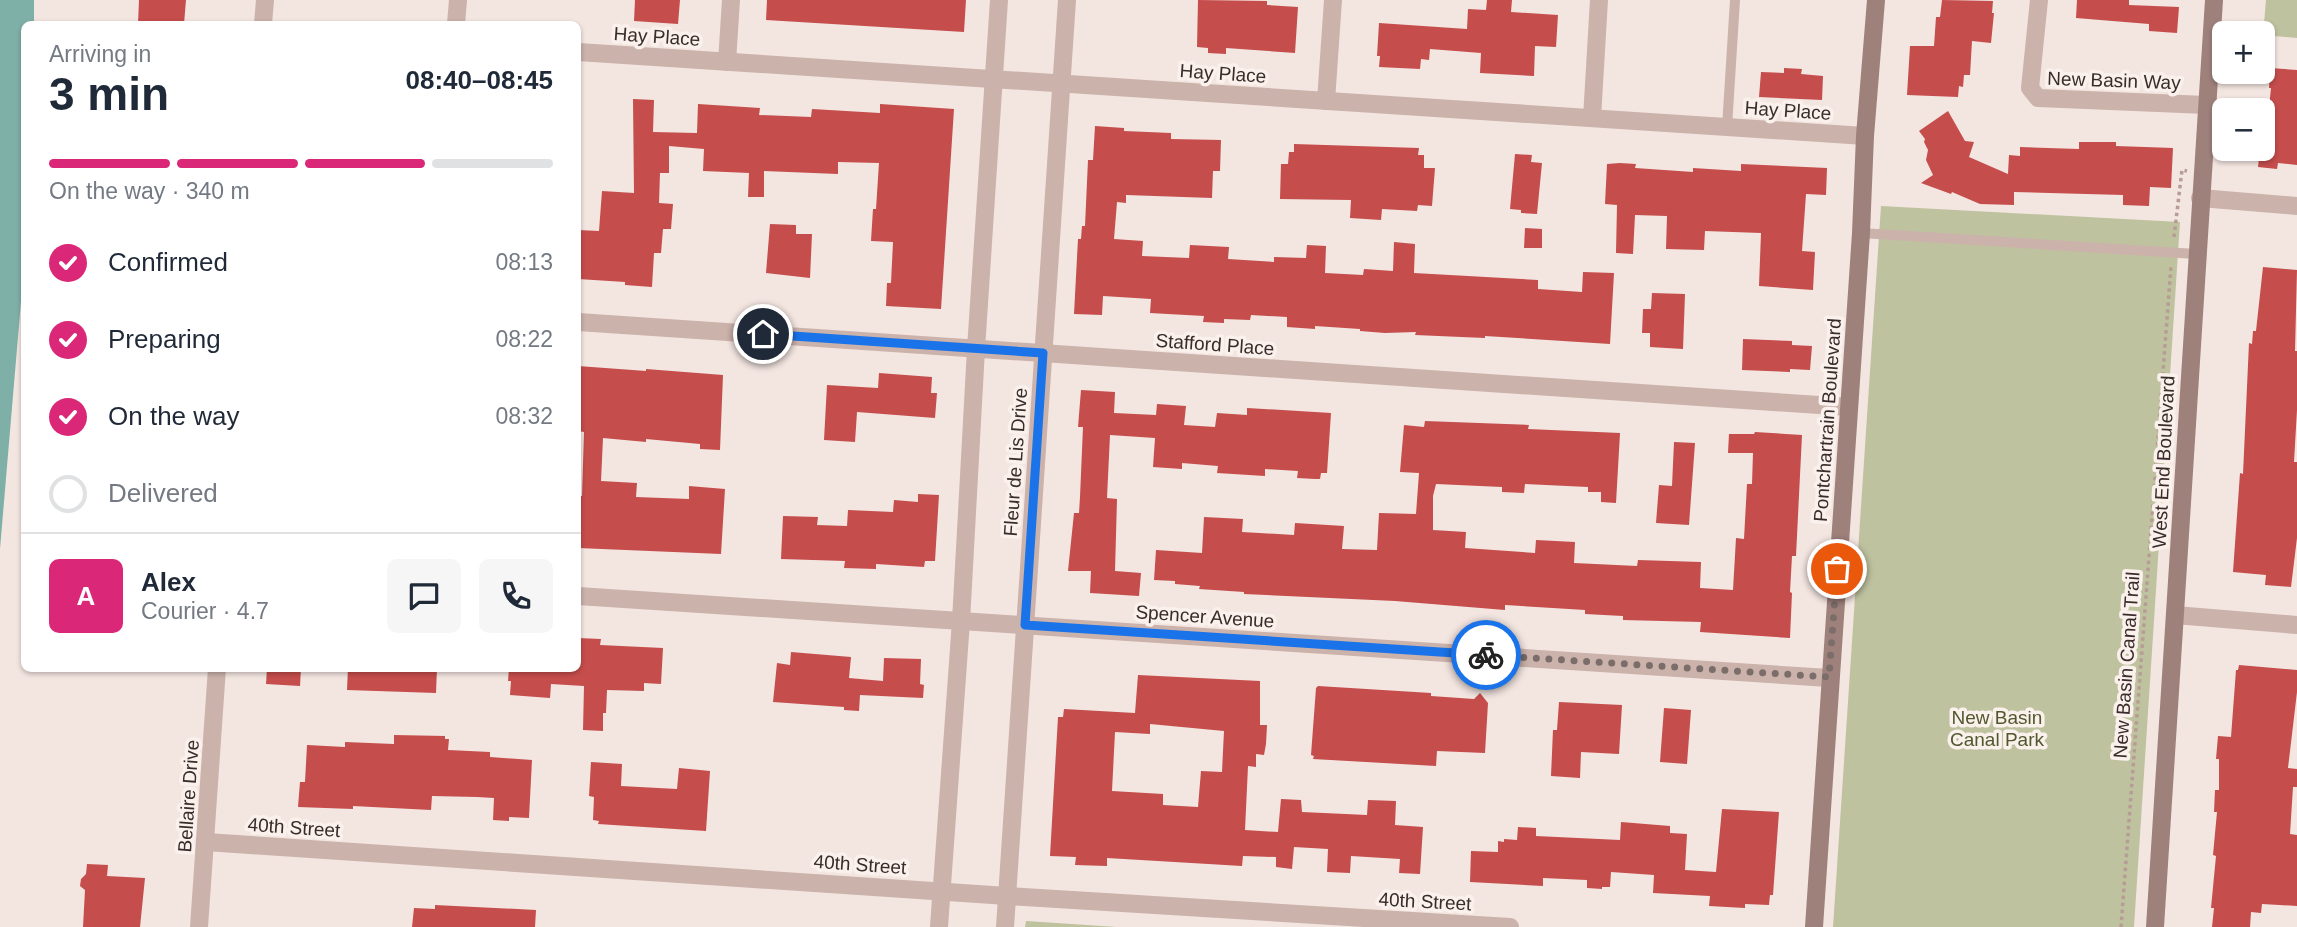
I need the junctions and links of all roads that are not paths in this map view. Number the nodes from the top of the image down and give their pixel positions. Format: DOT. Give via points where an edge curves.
graph roads {
  1 [pos="265,0"];
  2 [pos="458,0"];
  3 [pos="731,0"];
  4 [pos="999,0"];
  5 [pos="1067,0"];
  6 [pos="1333,0"];
  7 [pos="1599,0"];
  8 [pos="1735,0"];
  9 [pos="1876,0"];
  10 [pos="2039,0"];
  11 [pos="2214,0"];
  12 [pos="263,21"];
  13 [pos="456,21"];
  14 [pos="581,52"];
  15 [pos="727,62"];
  16 [pos="994,79"];
  17 [pos="1061,84"];
  18 [pos="1326,101"];
  19 [pos="2206,105"];
  20 [pos="1592,118"];
  21 [pos="1727,127"];
  22 [pos="1865,136"];
  23 [pos="2200,198"];
  24 [pos="2297,206"];
  25 [pos="1861,233"];
  26 [pos="2196,254"];
  27 [pos="581,322"];
  28 [pos="976,349"];
  29 [pos="1043,353"];
  30 [pos="1849,407"];
  31 [pos="581,596"];
  32 [pos="2175,615"];
  33 [pos="961,621"];
  34 [pos="1025,625"];
  35 [pos="2297,625"];
  36 [pos="217,672"];
  37 [pos="1829,677"];
  38 [pos="206,842"];
  39 [pos="942,891"];
  40 [pos="1007,896"];
  41 [pos="199,927"];
  42 [pos="939,927"];
  43 [pos="1005,927"];
  44 [pos="1510,927"];
  45 [pos="1814,927"];
  46 [pos="2155,927"];
  1 -- 12 [label="street"];
  2 -- 13 [label="street"];
  3 -- 15 [label="street"];
  4 -- 16 [label="street"];
  5 -- 17 [label="street, Fleur de Lis Drive"];
  6 -- 18 [label="street"];
  7 -- 20 [label="street"];
  8 -- 21 [label="lane"];
  9 -- 22 [label="main road, Pontchartrain Boulevard"];
  10 -- 19 [label="street, New Basin Way" via="2030,88 2038,98"];
  11 -- 19 [label="main road, West End Boulevard"];
  14 -- 15 [label="street, Hay Place"];
  15 -- 16 [label="street, Hay Place"];
  16 -- 17 [label="street, Hay Place"];
  16 -- 28 [label="street"];
  17 -- 18 [label="street, Hay Place"];
  17 -- 29 [label="street, Fleur de Lis Drive"];
  18 -- 20 [label="street, Hay Place"];
  19 -- 23 [label="main road, West End Boulevard"];
  20 -- 21 [label="street, Hay Place"];
  21 -- 22 [label="street, Hay Place"];
  22 -- 25 [label="main road, Pontchartrain Boulevard"];
  23 -- 24 [label="street"];
  23 -- 26 [label="main road, West End Boulevard"];
  25 -- 26 [label="lane"];
  25 -- 30 [label="main road, Pontchartrain Boulevard"];
  26 -- 32 [label="main road, West End Boulevard"];
  27 -- 28 [label="street, Stafford Place"];
  28 -- 29 [label="street, Stafford Place"];
  28 -- 33 [label="street"];
  29 -- 30 [label="street, Stafford Place"];
  29 -- 34 [label="street, Fleur de Lis Drive"];
  30 -- 37 [label="main road, Pontchartrain Boulevard"];
  31 -- 33 [label="street, Spencer Avenue"];
  32 -- 35 [label="street"];
  32 -- 46 [label="main road, West End Boulevard"];
  33 -- 34 [label="street, Spencer Avenue"];
  33 -- 39 [label="street"];
  34 -- 37 [label="street, Spencer Avenue"];
  34 -- 40 [label="street, Fleur de Lis Drive"];
  36 -- 38 [label="street, Bellaire Drive"];
  37 -- 45 [label="main road, Pontchartrain Boulevard"];
  38 -- 39 [label="street, 40th Street"];
  38 -- 41 [label="street, Bellaire Drive"];
  39 -- 40 [label="street, 40th Street"];
  39 -- 42 [label="street"];
  40 -- 43 [label="street, Fleur de Lis Drive"];
  40 -- 44 [label="street, 40th Street"];
}
